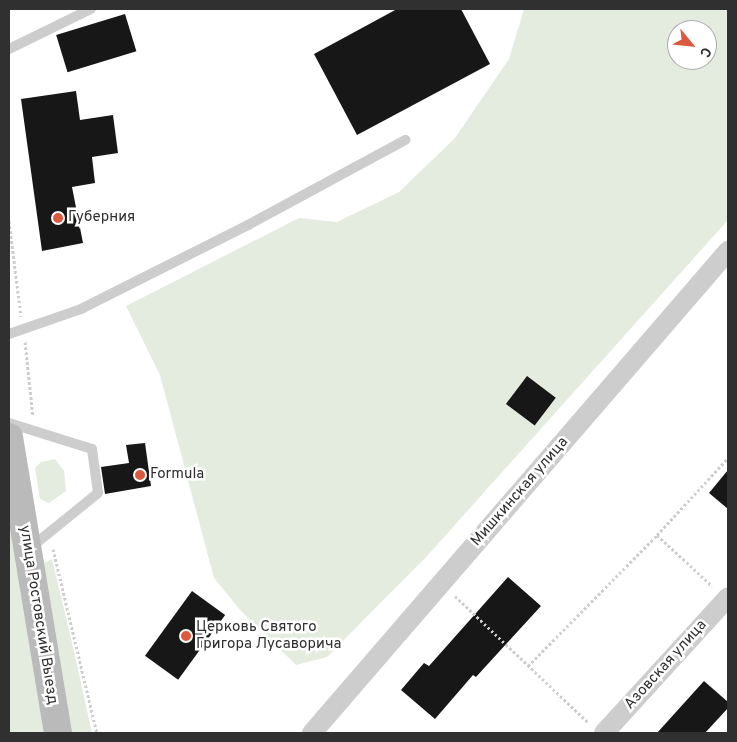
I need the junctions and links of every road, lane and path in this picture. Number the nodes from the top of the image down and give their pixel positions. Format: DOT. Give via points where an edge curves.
graph roads {
  1 [pos="91,9"];
  2 [pos="9,49"];
  3 [pos="406,140"];
  4 [pos="9,221"];
  5 [pos="728,251"];
  6 [pos="23,327"];
  7 [pos="9,334"];
  8 [pos="14,438"];
  9 [pos="728,458"];
  10 [pos="657,535"];
  11 [pos="37,543"];
  12 [pos="442,583"];
  13 [pos="727,598"];
  14 [pos="528,666"];
  15 [pos="598,730"];
  16 [pos="58,733"];
  17 [pos="97,733"];
  18 [pos="312,733"];
  1 -- 2 [label="lane"];
  3 -- 6 [label="lane" via="248,225 81,309"];
  4 -- 6 [label="path"];
  5 -- 12 [label="street, Мишкинская улица"];
  6 -- 7 [label="lane"];
  6 -- 8 [label="path" via="34,414"];
  8 -- 11 [label="main road, улица Ростовский Выезд"];
  8 -- 11 [label="lane" via="92,449 98,493"];
  9 -- 10 [label="path"];
  10 -- 13 [label="path"];
  10 -- 14 [label="path"];
  11 -- 16 [label="main road, улица Ростовский Выезд"];
  11 -- 17 [label="path"];
  12 -- 14 [label="path"];
  12 -- 18 [label="street, Мишкинская улица"];
  13 -- 15 [label="street, Азовская улица"];
  14 -- 15 [label="path"];
}
